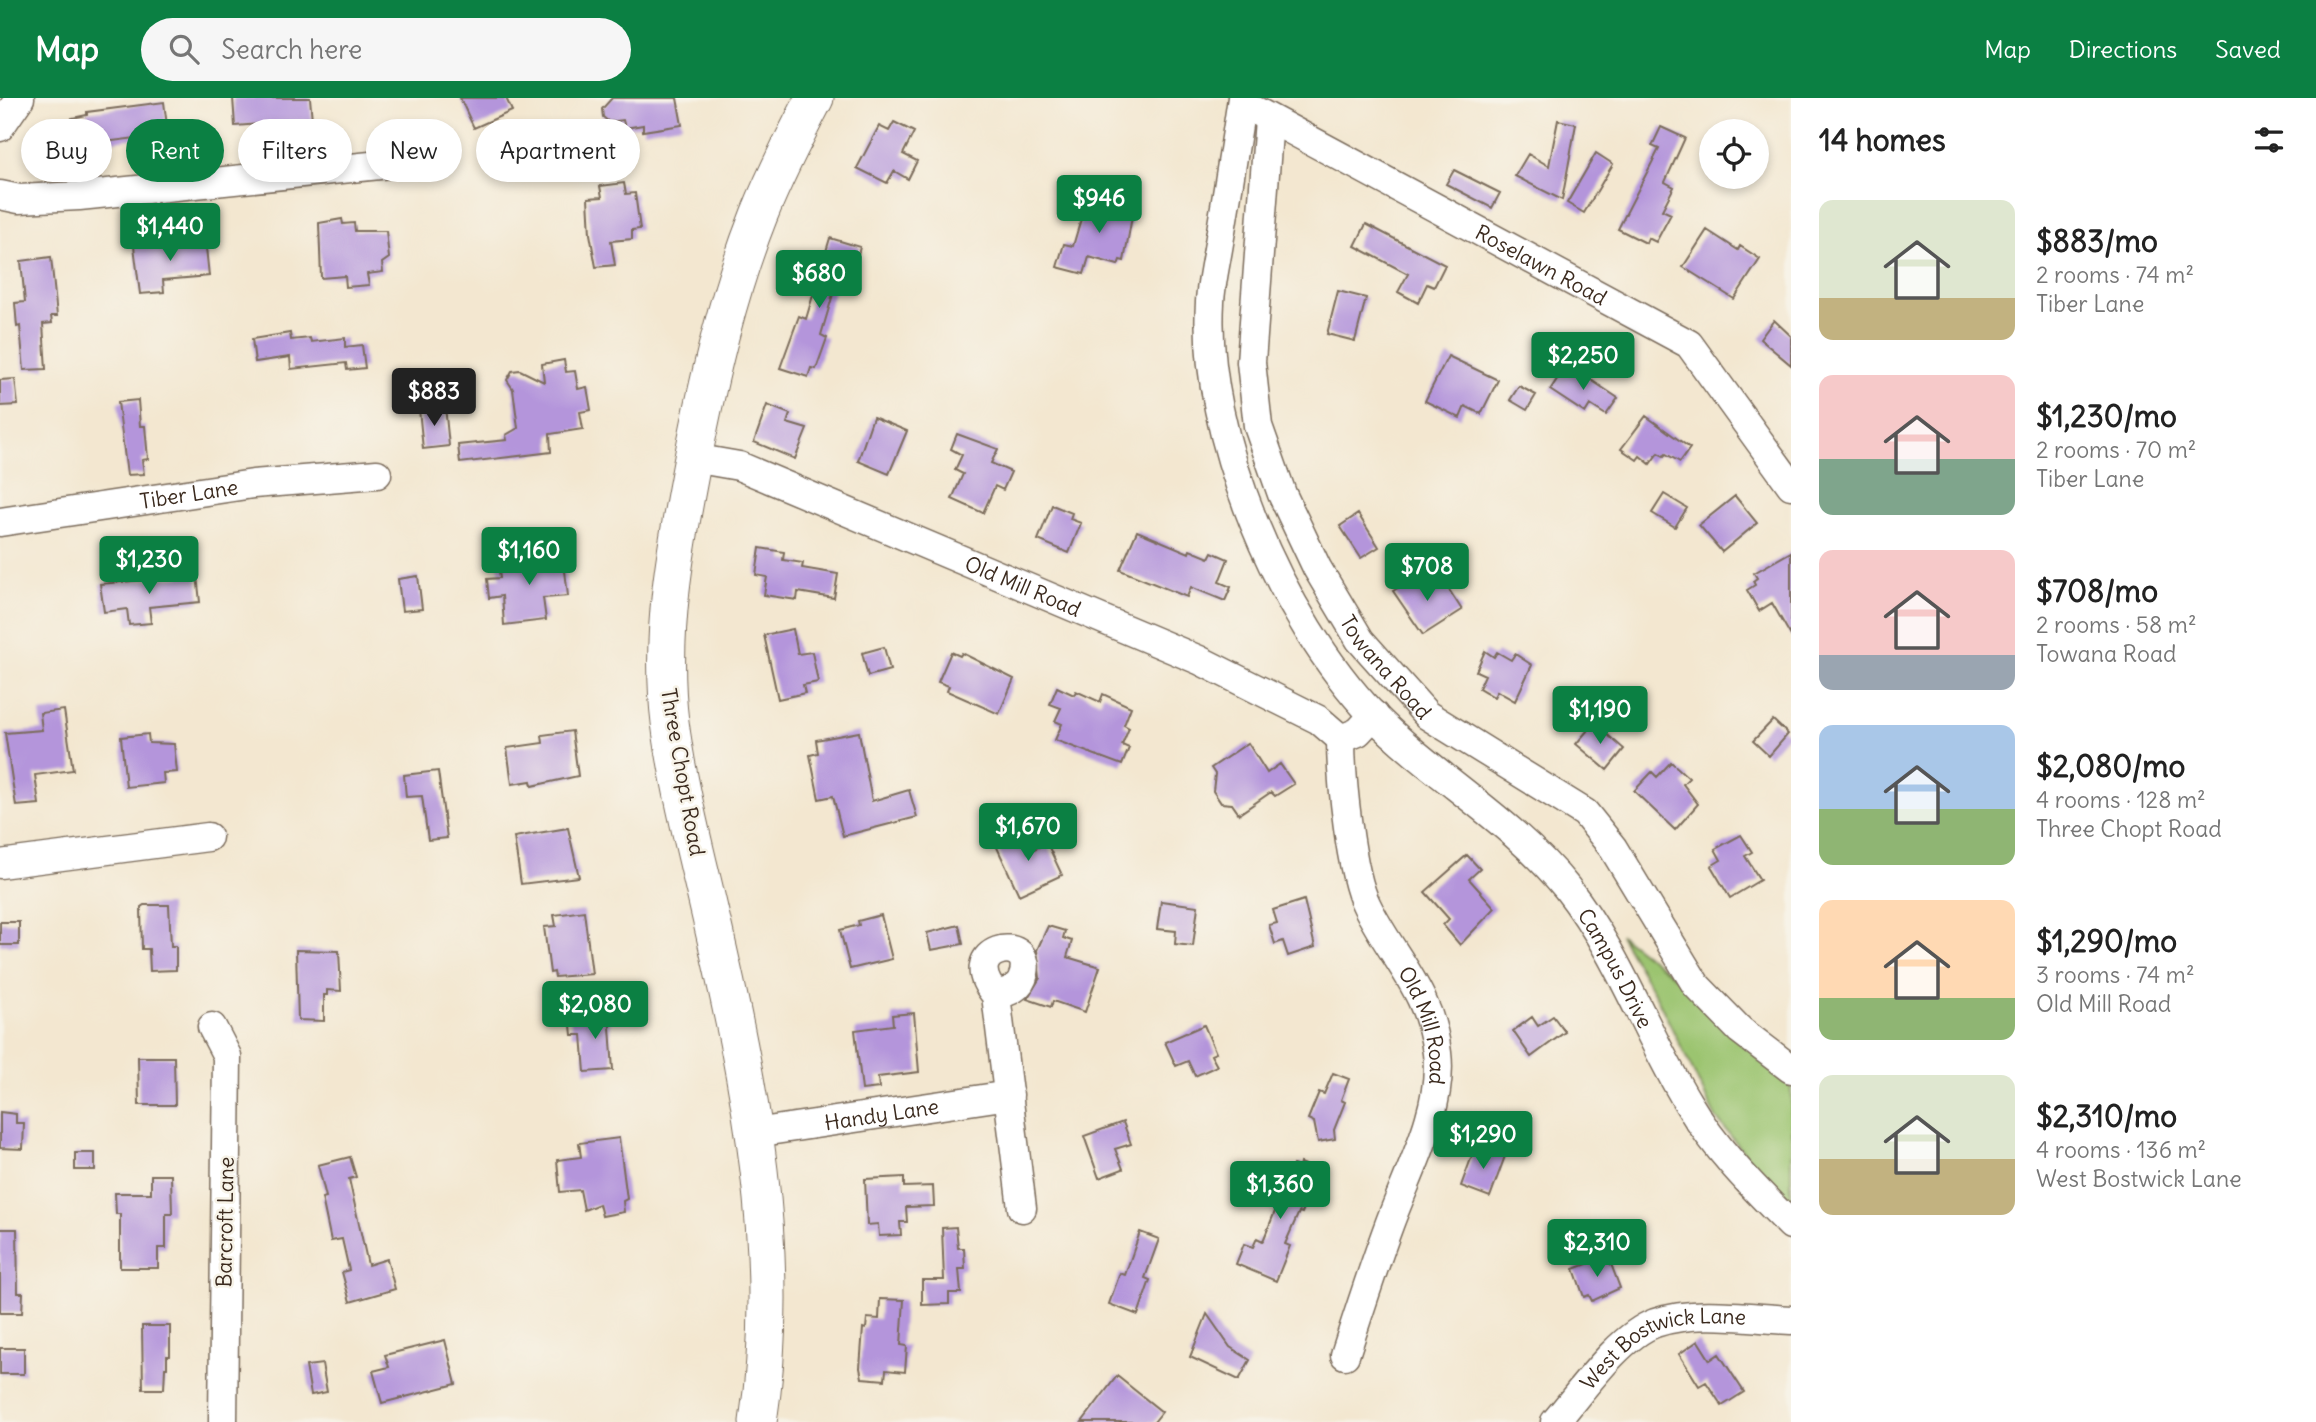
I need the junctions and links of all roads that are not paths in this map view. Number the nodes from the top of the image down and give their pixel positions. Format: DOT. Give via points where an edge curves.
graph roads {
  1 [pos="20,98"];
  2 [pos="815,98"];
  3 [pos="1242,101"];
  4 [pos="1269,118"];
  5 [pos="0,127"];
  6 [pos="366,166"];
  7 [pos="0,195"];
  8 [pos="693,458"];
  9 [pos="377,474"];
  10 [pos="1791,485"];
  11 [pos="0,522"];
  12 [pos="1374,715"];
  13 [pos="1427,715"];
  14 [pos="1341,739"];
  15 [pos="1405,743"];
  16 [pos="208,837"];
  17 [pos="0,864"];
  18 [pos="996,995"];
  19 [pos="212,1027"];
  20 [pos="1791,1069"];
  21 [pos="1009,1095"];
  22 [pos="755,1133"];
  23 [pos="1022,1208"];
  24 [pos="1791,1224"];
  25 [pos="1791,1320"];
  26 [pos="1345,1355"];
  27 [pos="223,1422"];
  28 [pos="758,1422"];
  29 [pos="1555,1422"];
  1 -- 5 [label="street"];
  2 -- 8 [label="main road, Three Chopt Road" via="776,177 744,259 716,350"];
  3 -- 4 [label="street, Roselawn Road"];
  3 -- 12 [label="street, Towana Road" via="1209,303 1214,377 1228,446 1248,509 1293,605 1334,667"];
  4 -- 10 [label="street, Roselawn Road" via="1689,344"];
  4 -- 13 [label="street, Towana Road" via="1251,362 1258,426 1282,494 1317,568 1360,640"];
  6 -- 7 [label="street" via="79,196 19,199"];
  8 -- 14 [label="street, Old Mill Road" via="739,467 1199,660 1319,720"];
  8 -- 22 [label="main road, Three Chopt Road" via="668,610 667,696 680,781 733,1012"];
  9 -- 11 [label="street, Tiber Lane" via="253,484"];
  12 -- 14 [label="street" via="1358,732"];
  12 -- 15 [label="street, Towana Road"];
  13 -- 15 [label="street"];
  13 -- 20 [label="street, Towana Road" via="1585,813 1613,848 1696,985 1740,1030"];
  14 -- 26 [label="street, Old Mill Road" via="1341,772 1361,891 1412,978 1429,1018 1437,1054 1435,1102"];
  15 -- 24 [label="street, Campus Drive" via="1517,835 1565,886 1614,957 1689,1106 1749,1183"];
  16 -- 17 [label="street"];
  18 -- 21 [label="street"];
  19 -- 27 [label="street, Barcroft Lane" via="227,1056"];
  21 -- 22 [label="street, Handy Lane"];
  21 -- 23 [label="street"];
  22 -- 28 [label="main road, Three Chopt Road" via="768,1322"];
  25 -- 29 [label="street, West Bostwick Lane" via="1692,1317 1656,1323 1631,1338"];
}
